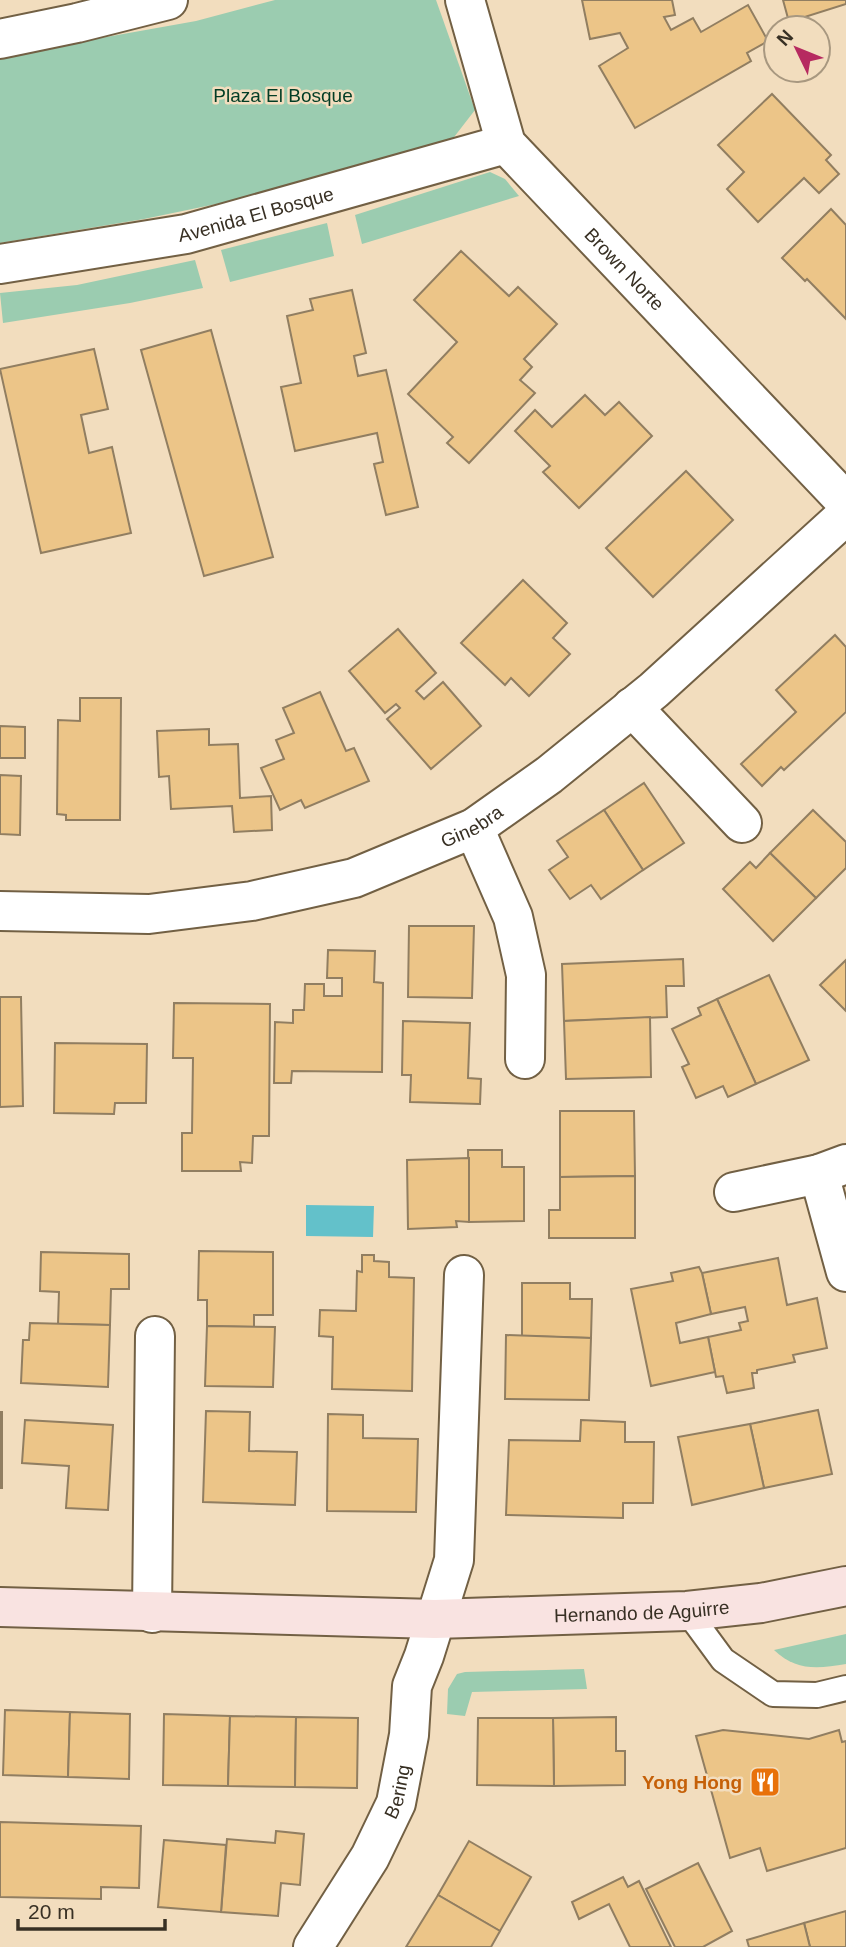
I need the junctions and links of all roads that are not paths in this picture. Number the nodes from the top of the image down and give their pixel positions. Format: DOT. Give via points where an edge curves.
graph roads {
  1 [pos="169,0"];
  2 [pos="465,0"];
  3 [pos="74,12"];
  4 [pos="0,39"];
  5 [pos="506,144"];
  6 [pos="0,264"];
  7 [pos="846,502"];
  8 [pos="846,515"];
  9 [pos="632,707"];
  10 [pos="742,823"];
  11 [pos="474,828"];
  12 [pos="0,911"];
  13 [pos="525,1059"];
  14 [pos="833,1169"];
  15 [pos="734,1192"];
  16 [pos="846,1272"];
  17 [pos="464,1275"];
  18 [pos="155,1336"];
  19 [pos="846,1586"];
  20 [pos="0,1608"];
  21 [pos="687,1611"];
  22 [pos="152,1613"];
  23 [pos="436,1619"];
  24 [pos="846,1688"];
  25 [pos="313,1947"];
  1 -- 3 [label="street"];
  2 -- 5 [label="street, Brown Norte"];
  3 -- 4 [label="street"];
  5 -- 6 [label="street, Avenida El Bosque" via="186,234"];
  5 -- 7 [label="street, Brown Norte"];
  8 -- 9 [label="street, Ginebra"];
  9 -- 10 [label="street"];
  9 -- 11 [label="street, Ginebra" via="549,775"];
  11 -- 12 [label="street, Ginebra" via="354,878 252,901 149,914"];
  11 -- 13 [label="street" via="513,917 526,975"];
  14 -- 15 [label="street"];
  14 -- 16 [label="street"];
  17 -- 23 [label="street" via="454,1560"];
  18 -- 22 [label="street"];
  19 -- 21 [label="street, Hernando de Aguirre" via="761,1604"];
  20 -- 22 [label="street, Hernando de Aguirre"];
  21 -- 23 [label="street, Hernando de Aguirre"];
  21 -- 24 [label="lane" via="723,1660 773,1694 817,1695"];
  22 -- 23 [label="street, Hernando de Aguirre"];
  23 -- 25 [label="street, Bering" via="411,1686 409,1735 396,1803 370,1857"];
}
